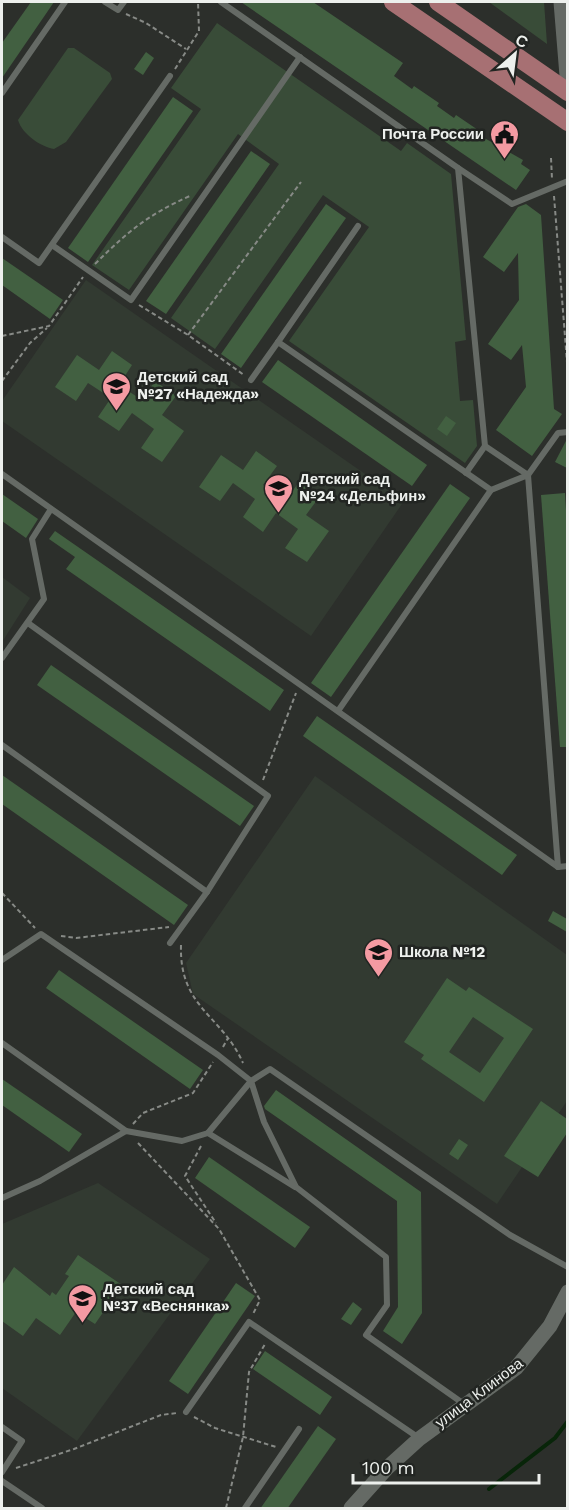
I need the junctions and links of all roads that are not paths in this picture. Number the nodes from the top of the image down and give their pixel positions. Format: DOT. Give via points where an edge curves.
graph roads {
  1 [pos="65,2"];
  2 [pos="105,2"];
  3 [pos="124,2"];
  4 [pos="222,2"];
  5 [pos="393,2"];
  6 [pos="438,2"];
  7 [pos="561,2"];
  8 [pos="300,57"];
  9 [pos="170,76"];
  10 [pos="567,87"];
  11 [pos="567,92"];
  12 [pos="2,93"];
  13 [pos="567,122"];
  14 [pos="458,168"];
  15 [pos="567,181"];
  16 [pos="358,226"];
  17 [pos="2,237"];
  18 [pos="52,245"];
  19 [pos="278,342"];
  20 [pos="251,380"];
  21 [pos="567,432"];
  22 [pos="485,446"];
  23 [pos="466,473"];
  24 [pos="2,474"];
  25 [pos="528,475"];
  26 [pos="491,490"];
  27 [pos="51,509"];
  28 [pos="28,623"];
  29 [pos="2,658"];
  30 [pos="338,711"];
  31 [pos="2,745"];
  32 [pos="567,866"];
  33 [pos="558,867"];
  34 [pos="207,892"];
  35 [pos="170,943"];
  36 [pos="2,960"];
  37 [pos="2,1043"];
  38 [pos="251,1081"];
  39 [pos="126,1131"];
  40 [pos="208,1133"];
  41 [pos="296,1187"];
  42 [pos="2,1198"];
  43 [pos="567,1267"];
  44 [pos="567,1292"];
  45 [pos="465,1405"];
  46 [pos="186,1412"];
  47 [pos="2,1427"];
  48 [pos="300,1429"];
  49 [pos="419,1439"];
  50 [pos="2,1472"];
  51 [pos="2,1482"];
  52 [pos="42,1509"];
  53 [pos="245,1509"];
  54 [pos="351,1509"];
  1 -- 12 [label="lane"];
  2 -- 3 [label="lane" via="118,10"];
  4 -- 8 [label="lane"];
  5 -- 13 [label="main road"];
  6 -- 11 [label="main road"];
  7 -- 10 [label="street"];
  8 -- 14 [label="lane"];
  8 -- 18 [label="lane" via="131,300"];
  9 -- 18 [label="lane"];
  14 -- 15 [label="lane" via="512,204"];
  14 -- 22 [label="lane"];
  16 -- 19 [label="lane"];
  17 -- 18 [label="lane" via="39,263"];
  19 -- 20 [label="lane"];
  19 -- 23 [label="lane"];
  21 -- 25 [label="lane" via="558,433"];
  22 -- 23 [label="lane"];
  22 -- 25 [label="lane"];
  23 -- 26 [label="lane"];
  24 -- 27 [label="lane"];
  25 -- 26 [label="lane"];
  25 -- 33 [label="lane"];
  26 -- 30 [label="lane"];
  27 -- 28 [label="lane" via="32,539 44,599"];
  27 -- 30 [label="lane"];
  28 -- 29 [label="lane"];
  28 -- 34 [label="lane" via="268,796"];
  30 -- 33 [label="lane"];
  31 -- 34 [label="lane"];
  32 -- 33 [label="lane"];
  34 -- 35 [label="lane"];
  36 -- 38 [label="lane" via="41,934"];
  37 -- 39 [label="lane"];
  38 -- 40 [label="lane"];
  38 -- 41 [label="lane" via="264,1122"];
  38 -- 43 [label="lane" via="270,1069 510,1235"];
  39 -- 40 [label="lane" via="182,1141"];
  39 -- 42 [label="lane" via="40,1181"];
  40 -- 41 [label="lane"];
  41 -- 45 [label="lane" via="386,1257 387,1305 366,1335"];
  44 -- 45 [label="street, улица Клинова" via="532,1351 516,1368"];
  45 -- 49 [label="street, улица Клинова"];
  46 -- 49 [label="lane" via="249,1322"];
  47 -- 50 [label="lane" via="22,1442"];
  48 -- 53 [label="lane"];
  49 -- 54 [label="street, улица Клинова"];
  51 -- 52 [label="lane"];
}
